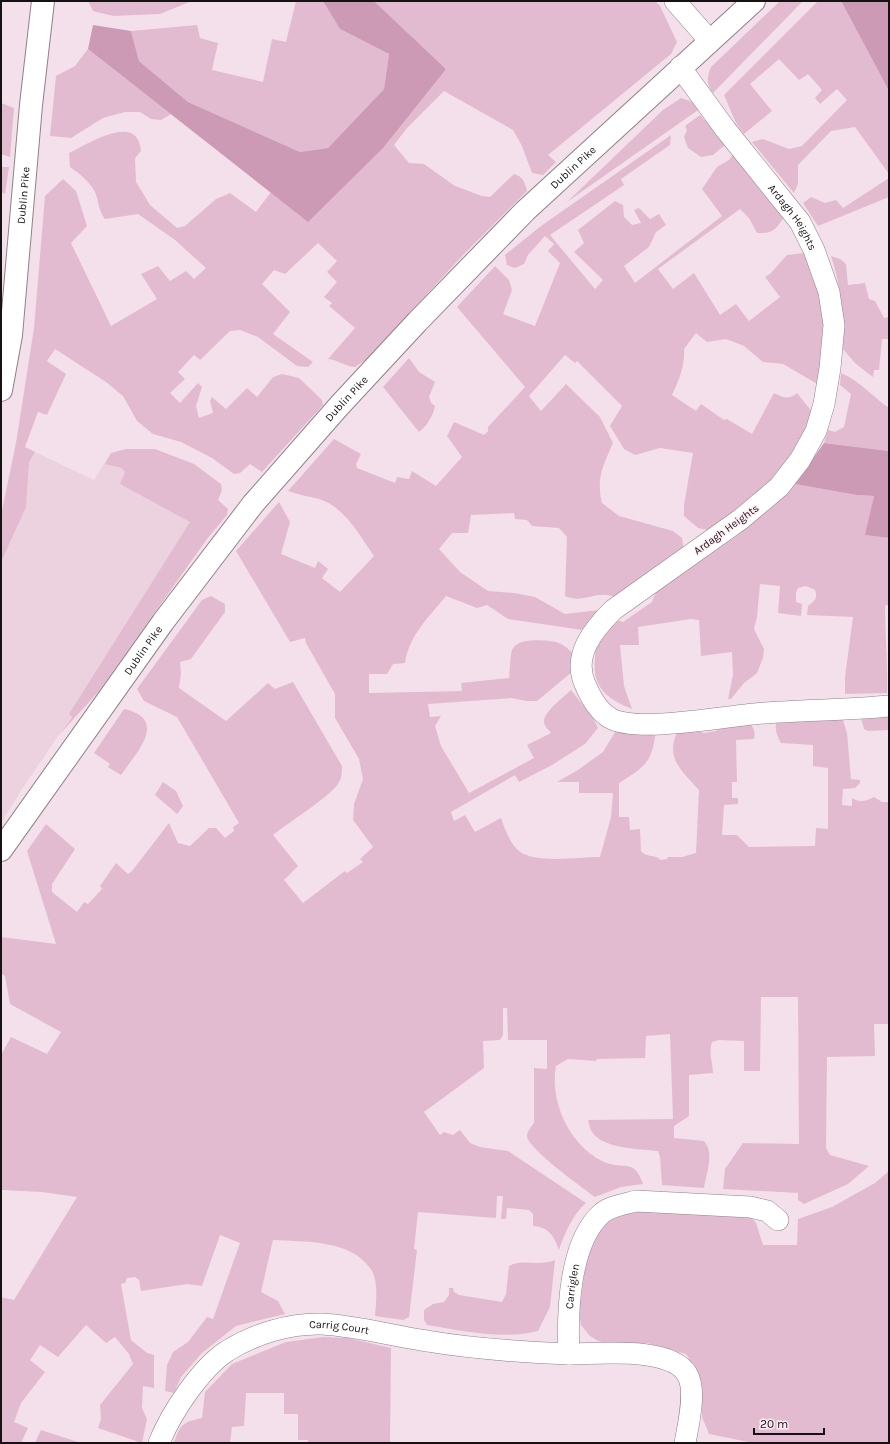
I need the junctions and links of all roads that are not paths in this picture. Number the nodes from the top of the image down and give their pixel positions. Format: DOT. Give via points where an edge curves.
graph roads {
  1 [pos="43,1"];
  2 [pos="675,1"];
  3 [pos="754,1"];
  4 [pos="710,41"];
  5 [pos="680,67"];
  6 [pos="1,390"];
  7 [pos="889,706"];
  8 [pos="1,850"];
  9 [pos="778,1220"];
  10 [pos="568,1354"];
  11 [pos="159,1443"];
  12 [pos="685,1443"];
  1 -- 6 [label="street, Dublin Pike" via="31,105 11,335"];
  2 -- 4 [label="street"];
  3 -- 4 [label="street, Dublin Pike"];
  4 -- 5 [label="street, Dublin Pike"];
  5 -- 7 [label="street, Ardagh Heights" via="726,130 788,205 814,250 829,292 834,325 824,404 816,431 800,460 779,487 741,519 613,610 599,624 586,643 582,677 597,705 609,717 628,724 664,724 763,713"];
  5 -- 8 [label="street, Dublin Pike" via="525,211 412,328 253,504 163,622"];
  9 -- 10 [label="street, Carriglen" via="766,1211 750,1207 710,1204 636,1201 603,1212 591,1225 574,1267"];
  10 -- 11 [label="street, Carrig Court" via="470,1348 355,1327 321,1324 286,1328 252,1338 226,1352 216,1361 186,1396"];
  10 -- 12 [label="street" via="637,1353 658,1356 678,1364 688,1374 691,1389 690,1418"];
}
